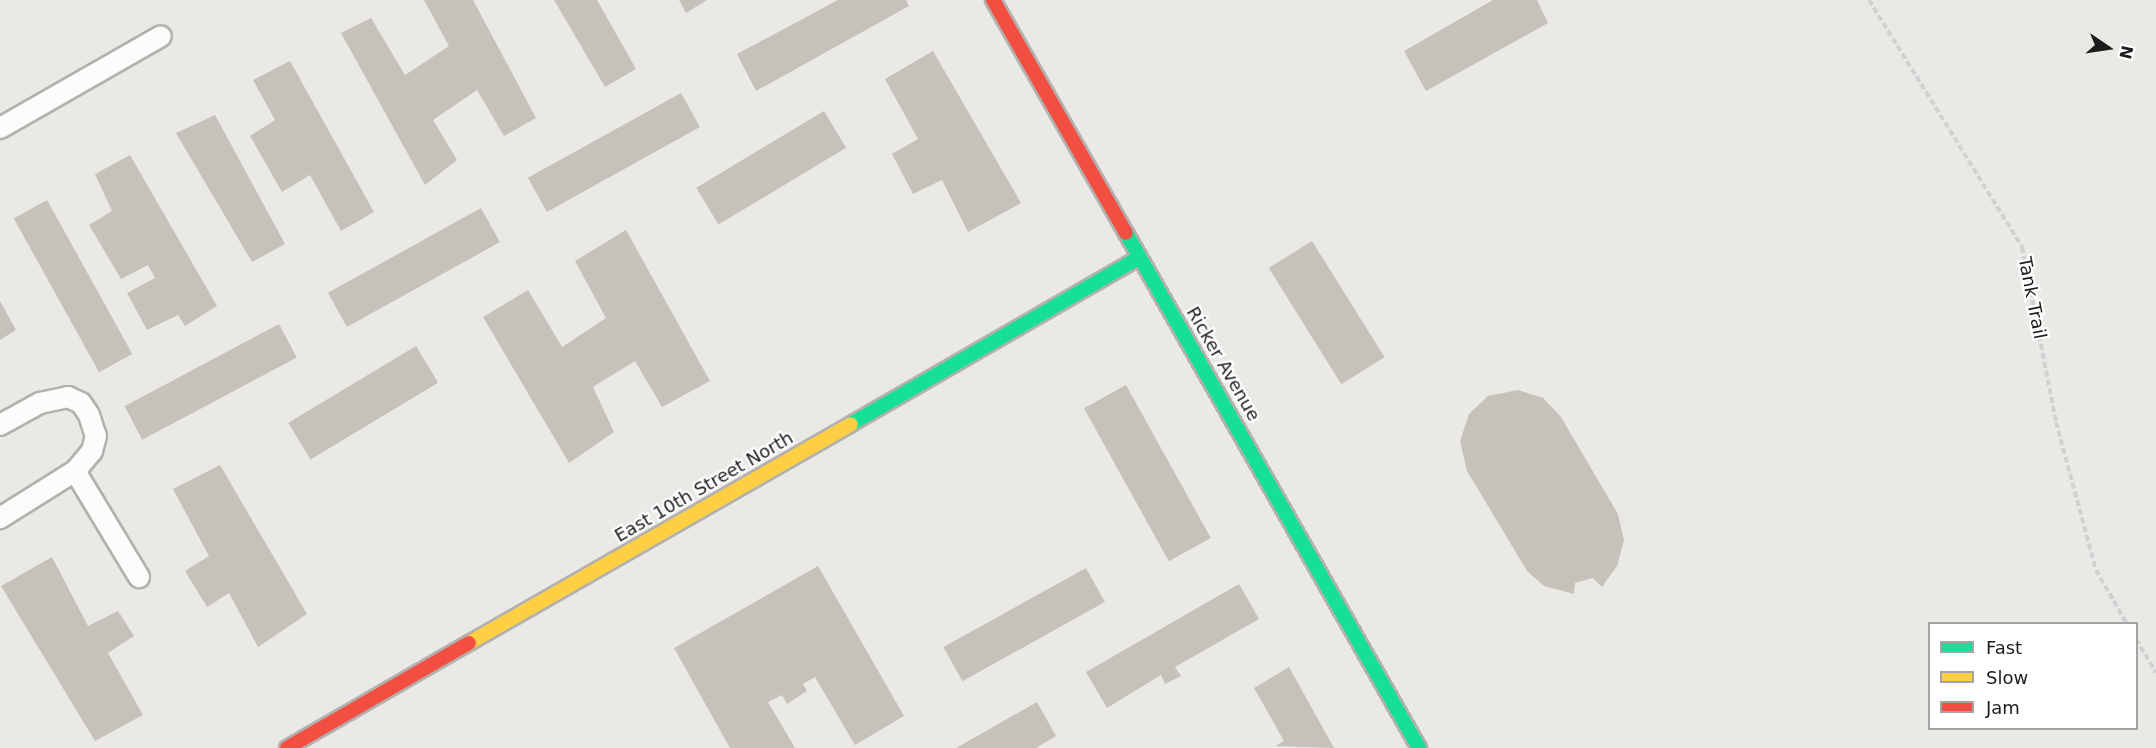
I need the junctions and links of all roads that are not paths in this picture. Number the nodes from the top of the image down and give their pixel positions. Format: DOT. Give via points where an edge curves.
graph roads {
  1 [pos="993,0"];
  2 [pos="161,36"];
  3 [pos="0,128"];
  4 [pos="1139,258"];
  5 [pos="0,425"];
  6 [pos="75,471"];
  7 [pos="0,518"];
  8 [pos="140,577"];
  9 [pos="287,748"];
  10 [pos="1419,748"];
  1 -- 4 [label="street, Ricker Avenue"];
  2 -- 3 [label="lane"];
  4 -- 9 [label="street, East 10th Street North"];
  4 -- 10 [label="street, Ricker Avenue"];
  5 -- 6 [label="lane" via="57,398 69,397 81,403 96,436 92,451"];
  6 -- 7 [label="lane"];
  6 -- 8 [label="lane"];
}
